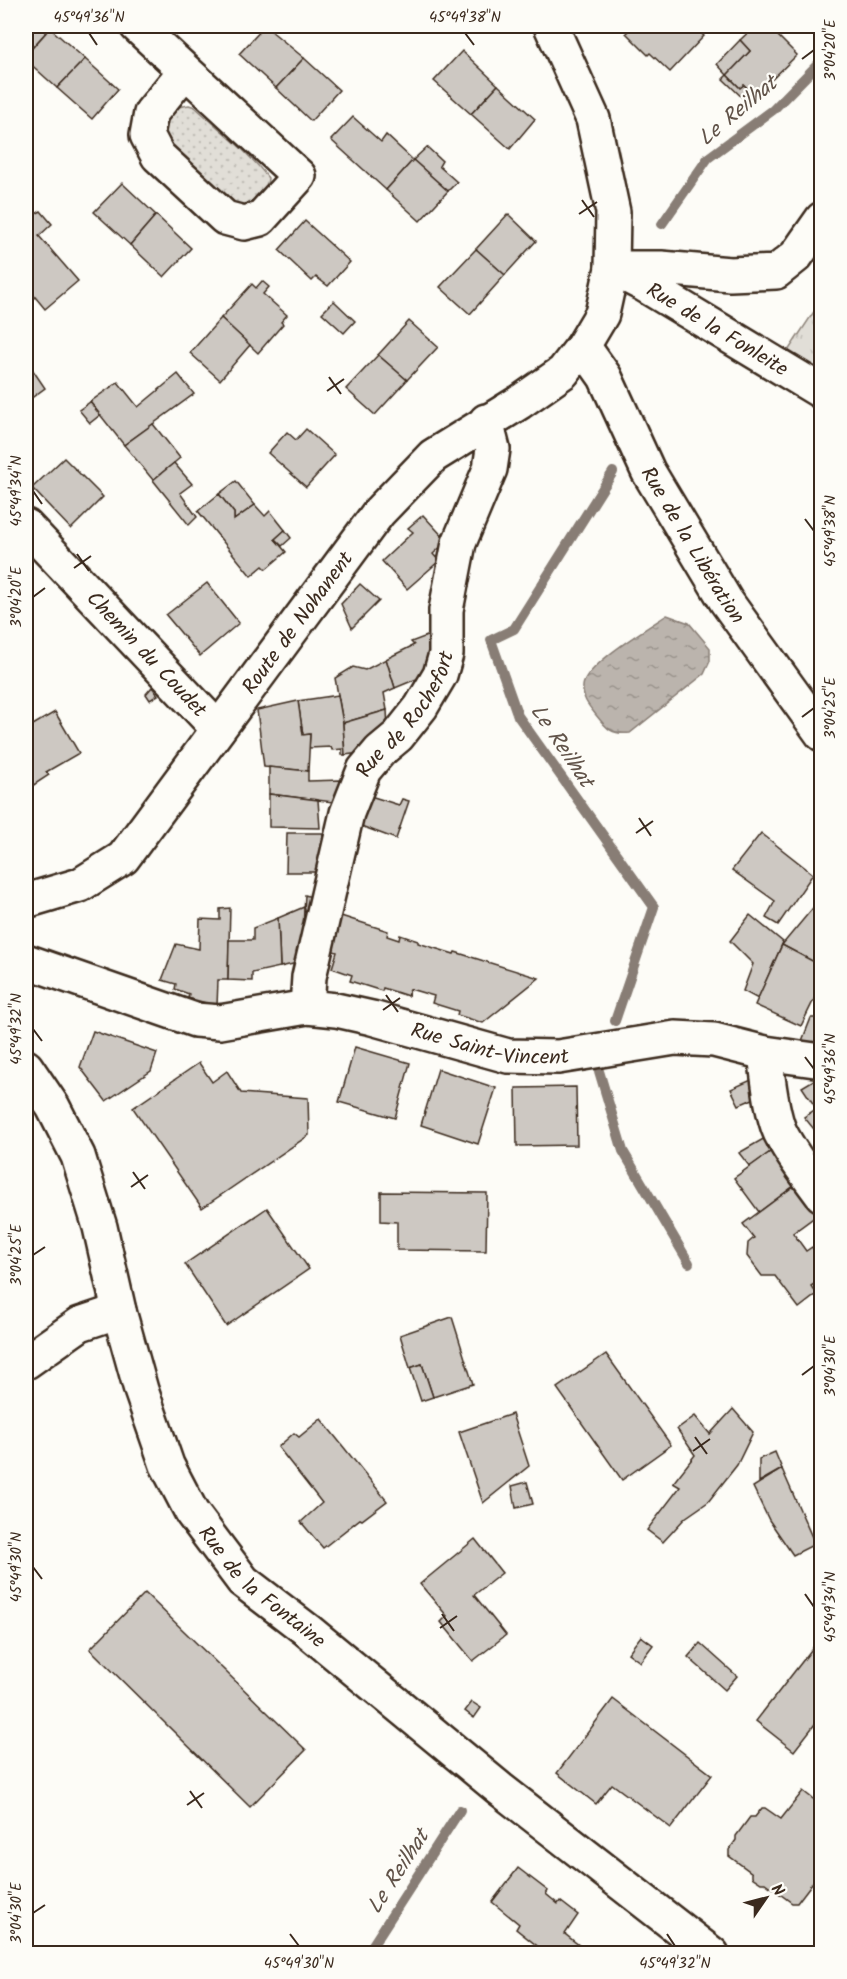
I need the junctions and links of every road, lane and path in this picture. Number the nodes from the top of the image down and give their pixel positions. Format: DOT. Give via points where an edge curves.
graph roads {
  1 [pos="137,26"];
  2 [pos="551,26"];
  3 [pos="185,71"];
  4 [pos="822,219"];
  5 [pos="612,268"];
  6 [pos="583,346"];
  7 [pos="822,392"];
  8 [pos="486,421"];
  9 [pos="26,526"];
  10 [pos="218,729"];
  11 [pos="822,734"];
  12 [pos="26,901"];
  13 [pos="26,961"];
  14 [pos="307,1007"];
  15 [pos="765,1053"];
  16 [pos="822,1060"];
  17 [pos="26,1067"];
  18 [pos="822,1195"];
  19 [pos="119,1311"];
  20 [pos="26,1362"];
  21 [pos="712,1953"];
  1 -- 3 [label="street"];
  2 -- 5 [label="street, Route de Nohanent" via="593,119 613,212"];
  3 -- 3 [label="street" via="299,176 260,219 244,223 225,218 158,156 147,135 152,113"];
  4 -- 5 [label="street" via="796,256 776,272 730,274"];
  5 -- 6 [label="street, Route de Nohanent" via="602,314"];
  5 -- 7 [label="street, Rue de la Fonleite"];
  6 -- 8 [label="street, Route de Nohanent" via="562,372"];
  6 -- 11 [label="street, Rue de la Libération" via="605,377 648,471 726,601"];
  8 -- 10 [label="street, Route de Nohanent" via="433,456 379,512"];
  8 -- 14 [label="street, Rue de Rochefort" via="493,449 489,469 459,543 446,610 446,654 440,675 421,707 370,764 347,813 309,976"];
  9 -- 10 [label="street, Chemin du Coudet"];
  10 -- 12 [label="street, Route de Nohanent" via="123,858 80,885"];
  13 -- 14 [label="street, Rue Saint-Vincent" via="195,1020 220,1022"];
  14 -- 15 [label="street, Rue Saint-Vincent" via="372,1018 508,1056 558,1057 675,1038 714,1040"];
  15 -- 16 [label="street, Rue Saint-Vincent"];
  15 -- 18 [label="street" via="779,1130"];
  17 -- 19 [label="street, Rue de la Fontaine" via="53,1107 78,1156 100,1227"];
  19 -- 20 [label="street" via="80,1324"];
  19 -- 21 [label="street, Rue de la Fontaine" via="167,1465 192,1513 243,1581 500,1789"];
}
